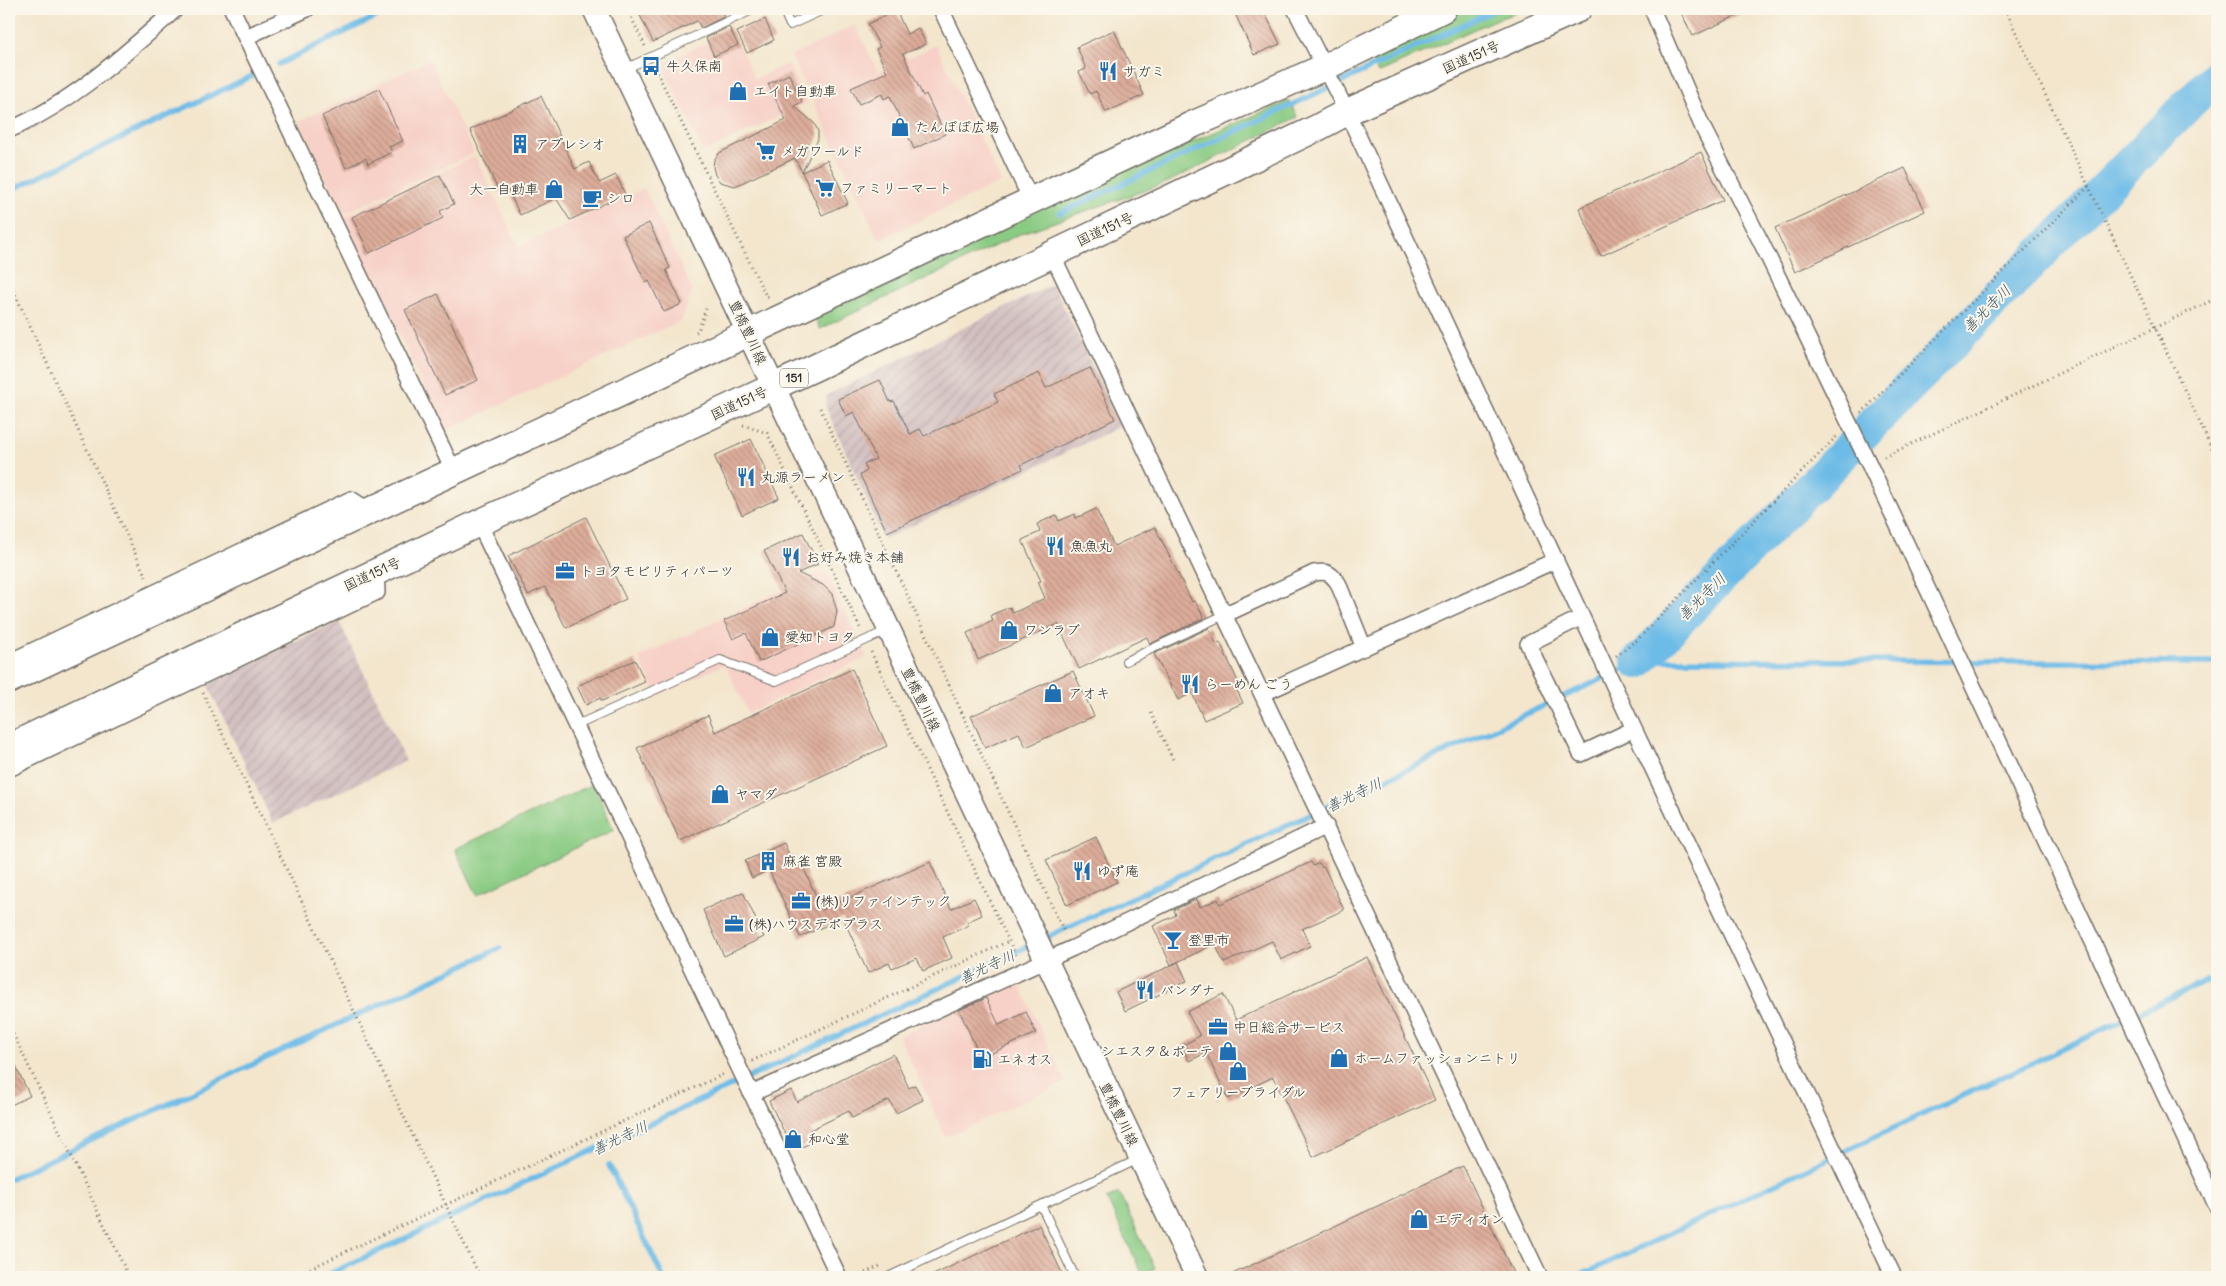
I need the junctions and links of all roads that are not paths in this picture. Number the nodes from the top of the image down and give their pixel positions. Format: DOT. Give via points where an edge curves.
graph roads {
  1 [pos="176,9"];
  2 [pos="232,9"];
  3 [pos="307,9"];
  4 [pos="594,9"];
  5 [pos="754,9"];
  6 [pos="783,9"];
  7 [pos="825,9"];
  8 [pos="941,9"];
  9 [pos="1295,9"];
  10 [pos="1443,9"];
  11 [pos="1578,9"];
  12 [pos="1652,9"];
  13 [pos="736,13"];
  14 [pos="246,37"];
  15 [pos="1325,67"];
  16 [pos="623,70"];
  17 [pos="1347,112"];
  18 [pos="9,130"];
  19 [pos="1031,200"];
  20 [pos="1052,254"];
  21 [pos="748,332"];
  22 [pos="774,387"];
  23 [pos="453,470"];
  24 [pos="368,510"];
  25 [pos="479,524"];
  26 [pos="1556,560"];
  27 [pos="376,572"];
  28 [pos="1224,615"];
  29 [pos="1582,617"];
  30 [pos="889,630"];
  31 [pos="1364,648"];
  32 [pos="1126,660"];
  33 [pos="9,662"];
  34 [pos="9,680"];
  35 [pos="1262,694"];
  36 [pos="574,726"];
  37 [pos="1634,730"];
  38 [pos="9,747"];
  39 [pos="9,769"];
  40 [pos="1323,821"];
  41 [pos="1044,955"];
  42 [pos="744,1080"];
  43 [pos="1141,1158"];
  44 [pos="1041,1205"];
  45 [pos="2217,1207"];
  46 [pos="839,1277"];
  47 [pos="888,1277"];
  48 [pos="1075,1277"];
  49 [pos="1197,1277"];
  50 [pos="1540,1277"];
  51 [pos="1894,1277"];
  1 -- 18 [label="street" via="88,84"];
  2 -- 14 [label="street"];
  3 -- 14 [label="street"];
  4 -- 16 [label="main road, 豊橋豊川線"];
  5 -- 13 [label="lane"];
  6 -- 7 [label="lane" via="790,25"];
  8 -- 19 [label="street"];
  9 -- 15 [label="street"];
  10 -- 15 [label="highway"];
  11 -- 17 [label="highway, 国道151号 / 151"];
  12 -- 45 [label="street" via="1702,128 1861,448"];
  13 -- 16 [label="lane"];
  14 -- 23 [label="street"];
  15 -- 17 [label="street"];
  15 -- 19 [label="highway"];
  16 -- 21 [label="main road, 豊橋豊川線"];
  17 -- 20 [label="highway, 国道151号 / 151"];
  17 -- 26 [label="street"];
  19 -- 21 [label="highway"];
  20 -- 22 [label="highway, 国道151号 / 151"];
  20 -- 28 [label="street"];
  21 -- 22 [label="main road, 豊橋豊川線"];
  21 -- 23 [label="highway"];
  22 -- 25 [label="highway, 国道151号 / 151"];
  22 -- 30 [label="main road, 豊橋豊川線"];
  23 -- 24 [label="highway"];
  24 -- 33 [label="street" via="351,499"];
  24 -- 34 [label="highway"];
  25 -- 27 [label="highway, 国道151号 / 151"];
  25 -- 36 [label="street"];
  26 -- 29 [label="street"];
  26 -- 31 [label="street"];
  27 -- 38 [label="highway, 国道151号 / 151"];
  27 -- 39 [label="street" via="377,592"];
  28 -- 31 [label="street" via="1314,573 1325,571 1338,582"];
  28 -- 32 [label="lane"];
  28 -- 35 [label="street"];
  29 -- 37 [label="street"];
  29 -- 37 [label="street" via="1528,644 1581,754"];
  30 -- 36 [label="lane" via="776,681 720,660"];
  30 -- 41 [label="main road, 豊橋豊川線"];
  31 -- 35 [label="street"];
  35 -- 40 [label="street"];
  36 -- 42 [label="street"];
  37 -- 51 [label="street"];
  40 -- 41 [label="street"];
  40 -- 50 [label="street"];
  41 -- 42 [label="street"];
  41 -- 43 [label="main road, 豊橋豊川線"];
  42 -- 46 [label="street"];
  43 -- 44 [label="lane"];
  43 -- 49 [label="main road, 豊橋豊川線"];
  44 -- 47 [label="lane"];
  44 -- 48 [label="lane"];
}
